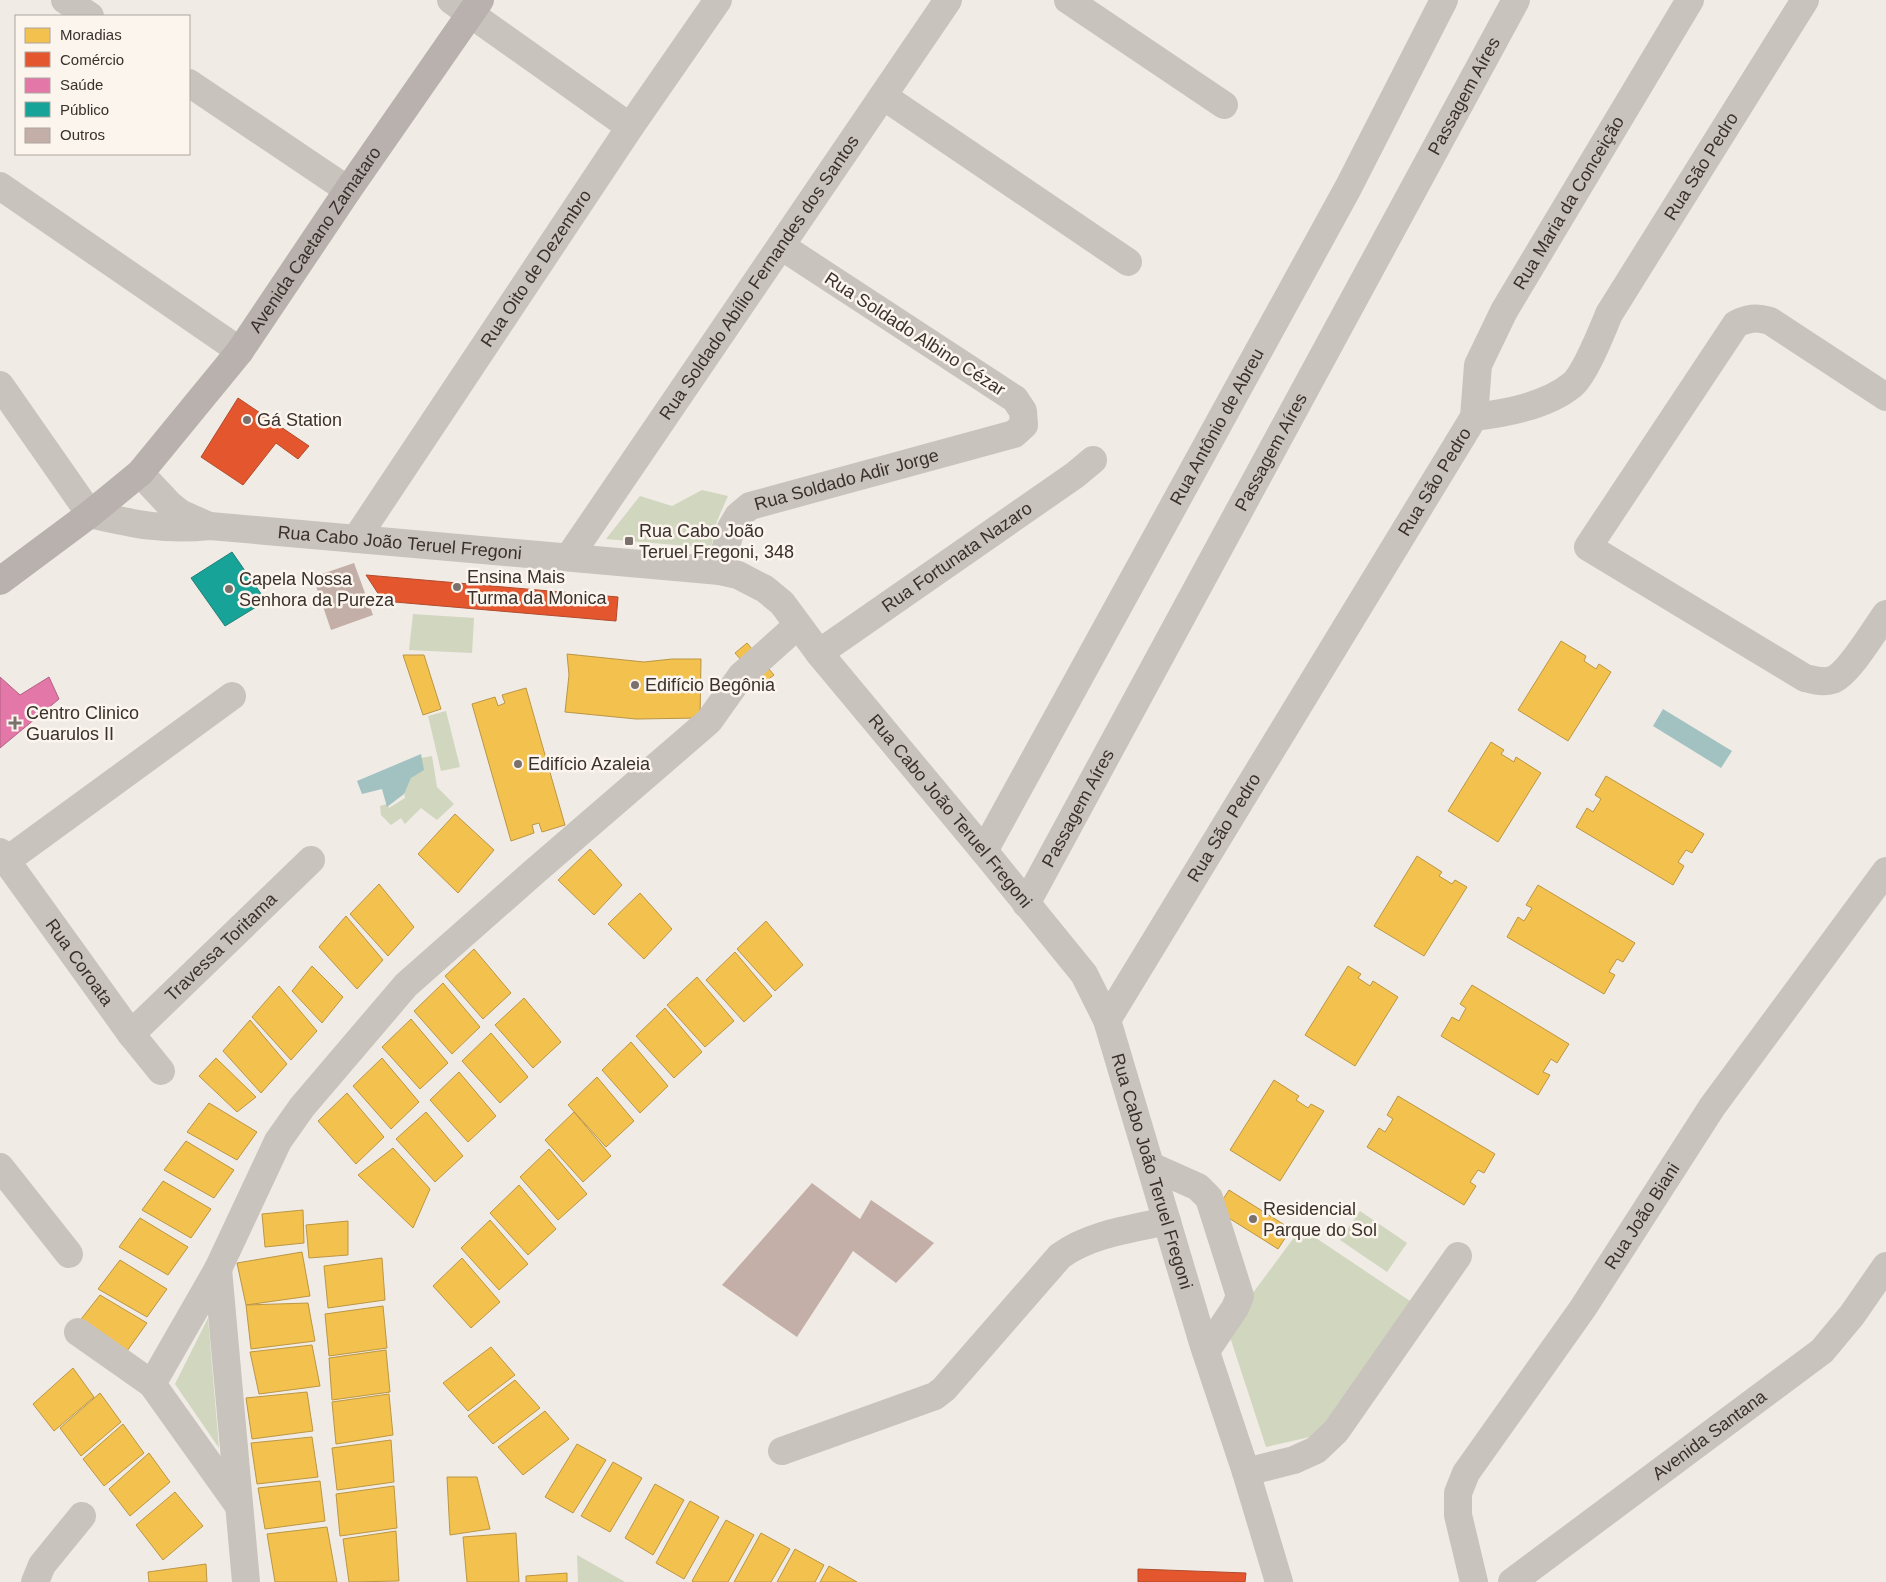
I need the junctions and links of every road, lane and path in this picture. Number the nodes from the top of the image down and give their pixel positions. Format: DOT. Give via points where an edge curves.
graph roads {
  1 [pos="65,0"];
  2 [pos="718,0"];
  3 [pos="948,0"];
  4 [pos="1068,0"];
  5 [pos="1444,0"];
  6 [pos="1516,0"];
  7 [pos="1690,0"];
  8 [pos="1805,0"];
  9 [pos="467,5"];
  10 [pos="88,15"];
  11 [pos="190,84"];
  12 [pos="883,96"];
  13 [pos="1224,105"];
  14 [pos="630,127"];
  15 [pos="0,186"];
  16 [pos="348,190"];
  17 [pos="781,246"];
  18 [pos="1128,262"];
  19 [pos="240,351"];
  20 [pos="0,385"];
  21 [pos="1886,397"];
  22 [pos="1474,416"];
  23 [pos="1014,434"];
  24 [pos="1093,460"];
  25 [pos="140,473"];
  26 [pos="90,514"];
  27 [pos="210,526"];
  28 [pos="356,539"];
  29 [pos="569,557"];
  30 [pos="720,571"];
  31 [pos="0,581"];
  32 [pos="1886,614"];
  33 [pos="798,625"];
  34 [pos="819,653"];
  35 [pos="232,696"];
  36 [pos="984,851"];
  37 [pos="3,856"];
  38 [pos="311,860"];
  39 [pos="1886,871"];
  40 [pos="1026,904"];
  41 [pos="1106,1020"];
  42 [pos="132,1034"];
  43 [pos="161,1071"];
  44 [pos="1150,1166"];
  45 [pos="0,1167"];
  46 [pos="1167,1221"];
  47 [pos="69,1254"];
  48 [pos="1458,1256"];
  49 [pos="1886,1266"];
  50 [pos="218,1269"];
  51 [pos="78,1332"];
  52 [pos="1206,1351"];
  53 [pos="152,1384"];
  54 [pos="782,1451"];
  55 [pos="1246,1472"];
  56 [pos="239,1506"];
  57 [pos="82,1516"];
  58 [pos="35,1582"];
  59 [pos="246,1582"];
  60 [pos="1279,1582"];
  61 [pos="1474,1582"];
  62 [pos="1512,1582"];
  1 -- 10 [label="street"];
  2 -- 14 [label="street, Rua Oito de Dezembro"];
  3 -- 12 [label="street, Rua Soldado Abílio Fernandes dos Santos"];
  4 -- 13 [label="street"];
  5 -- 36 [label="street, Rua Antônio de Abreu" via="1348,188"];
  6 -- 40 [label="street, Passagem Aíres"];
  7 -- 22 [label="street, Rua Maria da Conceição" via="1504,311 1478,365"];
  8 -- 22 [label="street, Rua São Pedro" via="1609,314 1591,356 1572,385 1542,402 1500,414"];
  9 -- 14 [label="street"];
  9 -- 16 [label="main road, Avenida Caetano Zamataro"];
  11 -- 16 [label="street"];
  12 -- 17 [label="street, Rua Soldado Abílio Fernandes dos Santos"];
  12 -- 18 [label="street"];
  14 -- 28 [label="street, Rua Oito de Dezembro"];
  15 -- 19 [label="street"];
  16 -- 19 [label="main road, Avenida Caetano Zamataro"];
  17 -- 23 [label="street, Rua Soldado Albino Cézar" via="1015,399 1023,411 1024,424"];
  17 -- 29 [label="street, Rua Soldado Abílio Fernandes dos Santos"];
  19 -- 25 [label="main road, Avenida Caetano Zamataro"];
  20 -- 26 [label="street"];
  21 -- 32 [label="street" via="1770,320 1741,321 1588,547 1805,678 1832,680 1845,672"];
  22 -- 41 [label="street, Rua São Pedro"];
  23 -- 30 [label="street, Rua Soldado Adir Jorge" via="750,506 738,516 731,528"];
  24 -- 34 [label="street, Rua Fortunata Nazaro"];
  25 -- 26 [label="main road"];
  25 -- 27 [label="street, Rua Cabo João Teruel Fregoni" via="180,513"];
  26 -- 27 [label="street, Rua Cabo João Teruel Fregoni" via="156,527"];
  26 -- 31 [label="main road"];
  27 -- 28 [label="street, Rua Cabo João Teruel Fregoni"];
  28 -- 29 [label="street, Rua Cabo João Teruel Fregoni"];
  29 -- 30 [label="street, Rua Cabo João Teruel Fregoni"];
  30 -- 33 [label="street, Rua Cabo João Teruel Fregoni" via="738,575 765,589 782,603"];
  33 -- 34 [label="street, Rua Cabo João Teruel Fregoni"];
  33 -- 50 [label="street" via="741,676 709,721 406,985 302,1107 278,1141"];
  34 -- 36 [label="street, Rua Cabo João Teruel Fregoni"];
  35 -- 37 [label="street"];
  36 -- 40 [label="street, Rua Cabo João Teruel Fregoni"];
  37 -- 42 [label="street, Rua Coroata"];
  38 -- 42 [label="street, Travessa Toritama"];
  39 -- 61 [label="street, Rua João Biani" via="1712,1107 1582,1308 1466,1473 1458,1493 1458,1515"];
  40 -- 41 [label="street, Rua Cabo João Teruel Fregoni" via="1084,974"];
  41 -- 44 [label="street, Rua Cabo João Teruel Fregoni"];
  42 -- 43 [label="street, Rua Coroata"];
  44 -- 46 [label="street, Rua Cabo João Teruel Fregoni"];
  44 -- 52 [label="street" via="1198,1187 1209,1198 1240,1296 1236,1308"];
  45 -- 47 [label="street"];
  46 -- 52 [label="street, Rua Cabo João Teruel Fregoni"];
  46 -- 54 [label="street" via="1101,1237 1074,1246 1060,1256 935,1396"];
  48 -- 55 [label="street" via="1336,1431 1316,1450 1294,1460"];
  49 -- 62 [label="street, Avenida Santana" via="1822,1351"];
  50 -- 53 [label="street"];
  50 -- 56 [label="street"];
  51 -- 53 [label="street"];
  52 -- 55 [label="street, Rua Cabo João Teruel Fregoni"];
  53 -- 56 [label="street"];
  55 -- 60 [label="street, Rua Cabo João Teruel Fregoni"];
  56 -- 59 [label="street"];
  57 -- 58 [label="street" via="42,1565"];
}
